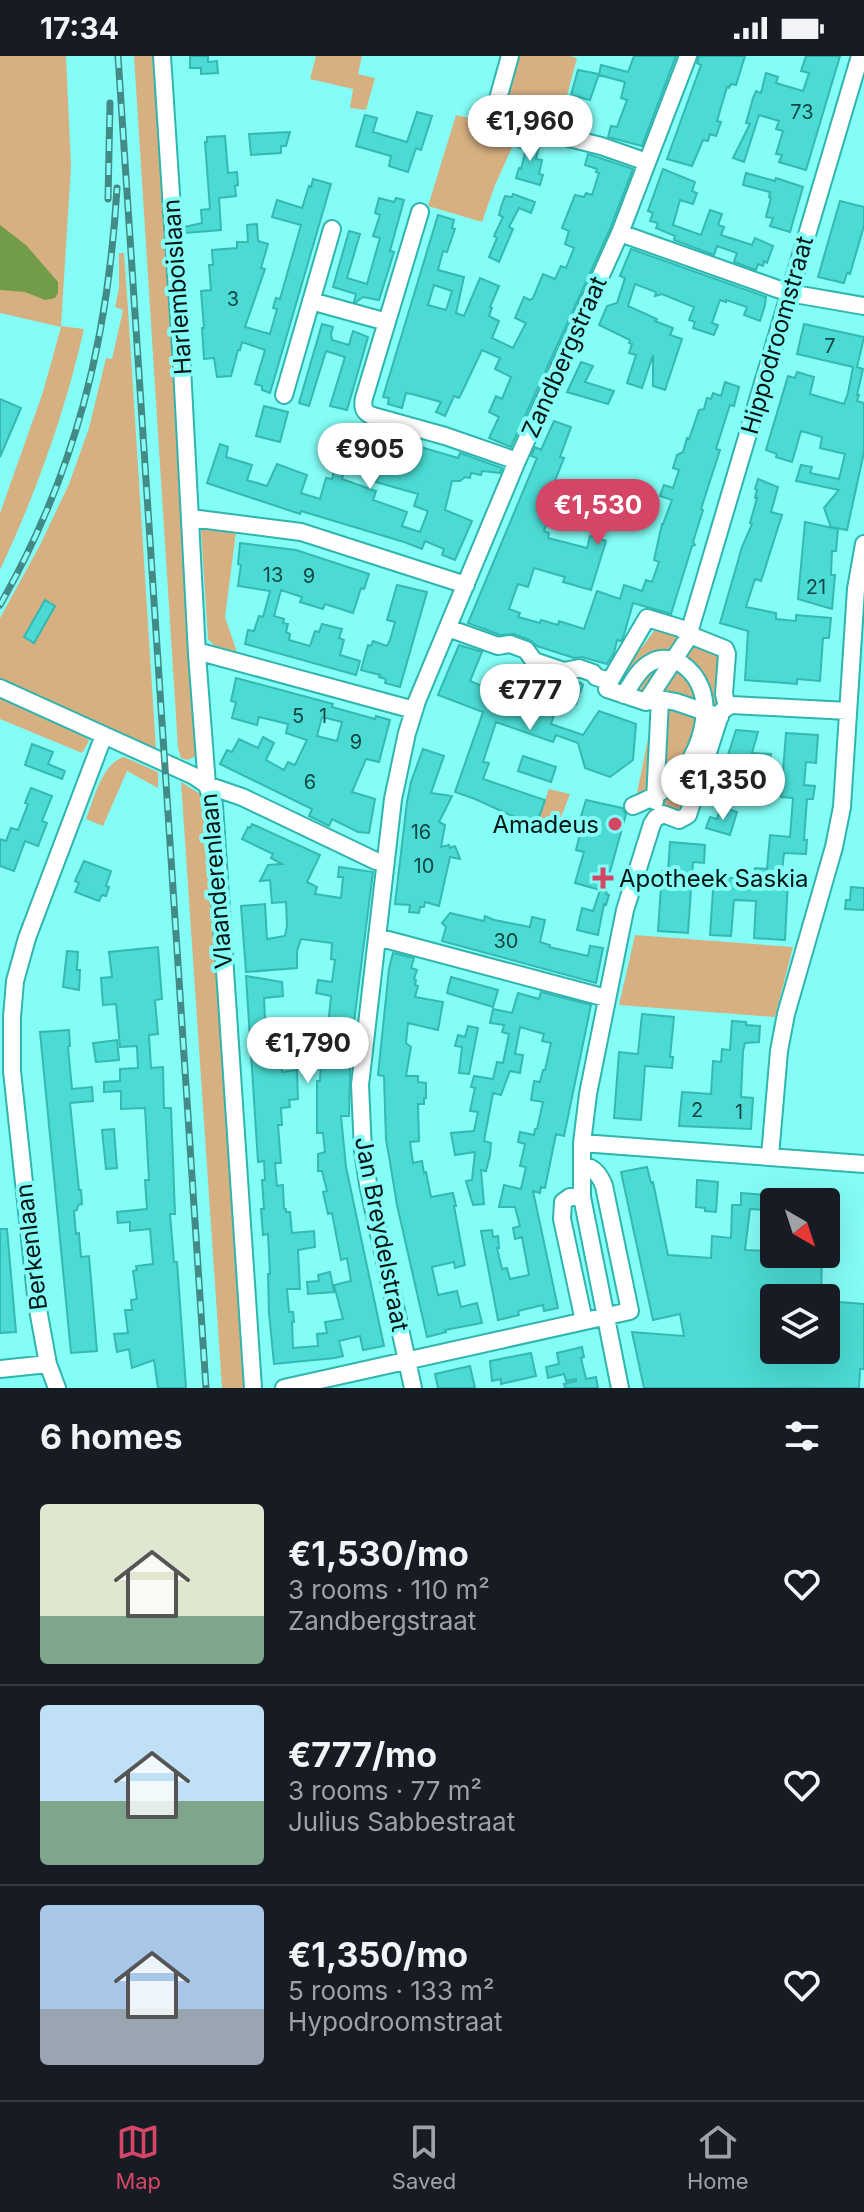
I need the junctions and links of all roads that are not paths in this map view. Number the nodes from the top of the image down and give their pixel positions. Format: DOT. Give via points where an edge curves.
graph roads {
  1 [pos="162,56"];
  2 [pos="510,56"];
  3 [pos="688,56"];
  4 [pos="860,56"];
  5 [pos="647,162"];
  6 [pos="420,212"];
  7 [pos="332,229"];
  8 [pos="620,233"];
  9 [pos="789,293"];
  10 [pos="311,301"];
  11 [pos="864,306"];
  12 [pos="387,322"];
  13 [pos="284,395"];
  14 [pos="517,461"];
  15 [pos="191,518"];
  16 [pos="864,544"];
  17 [pos="466,585"];
  18 [pos="448,628"];
  19 [pos="690,635"];
  20 [pos="197,654"];
  21 [pos="673,659"];
  22 [pos="603,679"];
  23 [pos="0,688"];
  24 [pos="624,695"];
  25 [pos="653,700"];
  26 [pos="414,710"];
  27 [pos="848,711"];
  28 [pos="717,712"];
  29 [pos="104,735"];
  30 [pos="207,785"];
  31 [pos="654,796"];
  32 [pos="633,806"];
  33 [pos="658,815"];
  34 [pos="385,862"];
  35 [pos="377,937"];
  36 [pos="606,998"];
  37 [pos="6,1072"];
  38 [pos="582,1143"];
  39 [pos="770,1156"];
  40 [pos="864,1164"];
  41 [pos="582,1165"];
  42 [pos="582,1197"];
  43 [pos="606,1316"];
  44 [pos="584,1321"];
  45 [pos="407,1359"];
  46 [pos="48,1364"];
  47 [pos="0,1369"];
  48 [pos="57,1388"];
  49 [pos="253,1388"];
  50 [pos="284,1388"];
  51 [pos="413,1388"];
  52 [pos="620,1388"];
  1 -- 15 [label="street, Harlemboislaan"];
  2 -- 5 [label="street" via="494,113 497,120"];
  3 -- 5 [label="street, Zandbergstraat"];
  4 -- 9 [label="street, Hippodroomstraat"];
  5 -- 8 [label="street, Zandbergstraat"];
  6 -- 12 [label="street"];
  7 -- 10 [label="street"];
  8 -- 9 [label="street"];
  8 -- 14 [label="street, Zandbergstraat"];
  9 -- 11 [label="street"];
  9 -- 19 [label="street, Hippodroomstraat"];
  10 -- 12 [label="street"];
  10 -- 13 [label="street"];
  12 -- 14 [label="street" via="363,401 366,412"];
  14 -- 17 [label="street, Zandbergstraat"];
  15 -- 17 [label="street" via="301,532"];
  15 -- 20 [label="street, Vlaanderenlaan"];
  16 -- 27 [label="street"];
  17 -- 18 [label="street, Zandbergstraat"];
  18 -- 22 [label="street" via="498,646 510,644 526,650 534,661 564,671 579,668"];
  18 -- 26 [label="street, Zandbergstraat"];
  19 -- 21 [label="street"];
  19 -- 22 [label="street" via="647,618"];
  19 -- 28 [label="street" via="727,654"];
  20 -- 26 [label="street"];
  20 -- 30 [label="street, Vlaanderenlaan"];
  21 -- 24 [label="street" via="645,667"];
  21 -- 25 [label="street"];
  21 -- 28 [label="street" via="697,680"];
  22 -- 24 [label="street" via="607,689"];
  23 -- 29 [label="street"];
  24 -- 25 [label="street"];
  25 -- 28 [label="street"];
  25 -- 31 [label="street"];
  26 -- 34 [label="street, Zandbergstraat" via="395,788"];
  27 -- 28 [label="street" via="732,705"];
  27 -- 39 [label="street" via="840,817 786,1014"];
  28 -- 31 [label="street" via="678,778"];
  28 -- 33 [label="street" via="688,815 679,820"];
  29 -- 30 [label="street"];
  29 -- 37 [label="street, Berkenlaan" via="27,938 15,981"];
  30 -- 34 [label="street"];
  30 -- 49 [label="street, Vlaanderenlaan" via="214,806"];
  31 -- 32 [label="street"];
  31 -- 33 [label="street"];
  33 -- 36 [label="street" via="625,910"];
  34 -- 35 [label="street, Zandbergstraat"];
  35 -- 36 [label="street"];
  35 -- 45 [label="street, Jan Breydelstraat" via="360,1115 368,1184"];
  36 -- 38 [label="street"];
  37 -- 46 [label="street, Berkenlaan"];
  38 -- 39 [label="street"];
  38 -- 41 [label="street"];
  39 -- 40 [label="street"];
  41 -- 42 [label="street"];
  41 -- 43 [label="street" via="594,1169 604,1186 630,1311"];
  42 -- 43 [label="street"];
  42 -- 44 [label="street" via="563,1202 562,1219"];
  43 -- 44 [label="street"];
  43 -- 52 [label="street"];
  44 -- 45 [label="street"];
  45 -- 50 [label="street"];
  45 -- 51 [label="street, Jan Breydelstraat"];
  46 -- 47 [label="street"];
  46 -- 48 [label="street, Berkenlaan"];
}
